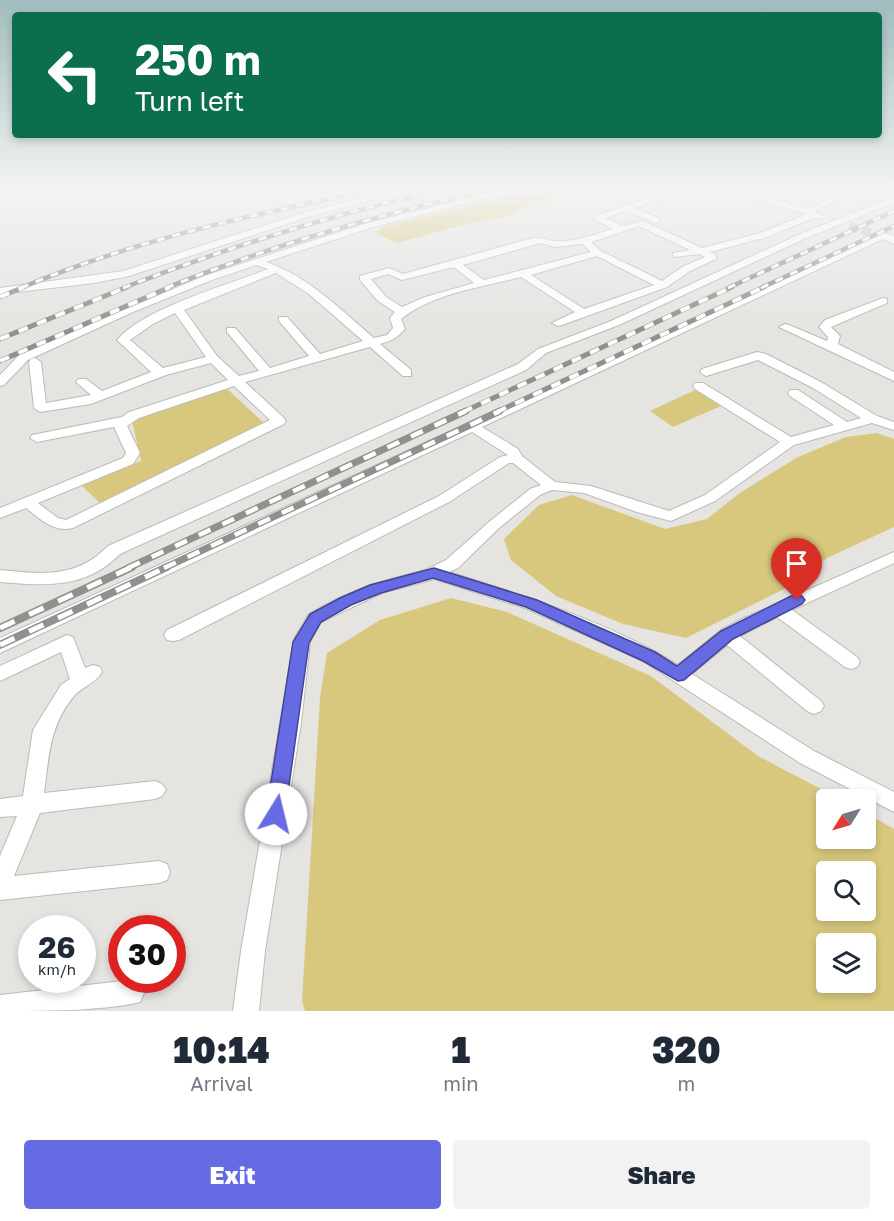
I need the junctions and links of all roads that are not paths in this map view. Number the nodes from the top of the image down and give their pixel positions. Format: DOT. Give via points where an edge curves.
graph roads {
  1 [pos="240,236"];
  2 [pos="336,236"];
  3 [pos="599,236"];
  4 [pos="670,236"];
  5 [pos="759,236"];
  6 [pos="802,236"];
  7 [pos="888,238"];
  8 [pos="584,241"];
  9 [pos="704,251"];
  10 [pos="598,253"];
  11 [pos="676,255"];
  12 [pos="256,262"];
  13 [pos="460,267"];
  14 [pos="277,269"];
  15 [pos="524,275"];
  16 [pos="482,284"];
  17 [pos="663,285"];
  18 [pos="0,291"];
  19 [pos="883,301"];
  20 [pos="178,309"];
  21 [pos="401,310"];
  22 [pos="583,313"];
  23 [pos="283,319"];
  24 [pos="558,323"];
  25 [pos="786,327"];
  26 [pos="231,330"];
  27 [pos="371,344"];
  28 [pos="838,351"];
  29 [pos="318,358"];
  30 [pos="213,359"];
  31 [pos="35,362"];
  32 [pos="162,372"];
  33 [pos="706,372"];
  34 [pos="268,373"];
  35 [pos="407,373"];
  36 [pos="894,377"];
  37 [pos="0,381"];
  38 [pos="236,381"];
  39 [pos="82,382"];
  40 [pos="699,386"];
  41 [pos="794,393"];
  42 [pos="101,396"];
  43 [pos="872,419"];
  44 [pos="123,421"];
  45 [pos="892,424"];
  46 [pos="471,426"];
  47 [pos="844,426"];
  48 [pos="37,438"];
  49 [pos="789,442"];
  50 [pos="516,458"];
  51 [pos="551,486"];
  52 [pos="28,502"];
  53 [pos="0,513"];
  54 [pos="894,557"];
  55 [pos="434,573"];
  56 [pos="0,575"];
  57 [pos="778,609"];
  58 [pos="42,626"];
  59 [pos="173,635"];
  60 [pos="727,635"];
  61 [pos="0,646"];
  62 [pos="52,649"];
  63 [pos="851,662"];
  64 [pos="0,674"];
  65 [pos="678,675"];
  66 [pos="814,706"];
  67 [pos="155,790"];
  68 [pos="894,803"];
  69 [pos="32,805"];
  70 [pos="0,808"];
  71 [pos="159,872"];
  72 [pos="0,883"];
  73 [pos="0,889"];
  74 [pos="131,993"];
  75 [pos="0,1008"];
  76 [pos="246,1011"];
  1 -- 18 [label="street" via="117,276"];
  2 -- 12 [label="street"];
  3 -- 8 [label="street"];
  4 -- 9 [label="street"];
  5 -- 9 [label="street"];
  6 -- 56 [label="street" via="656,305 542,351 522,367 114,550 97,566 69,576 31,579"];
  7 -- 46 [label="street"];
  8 -- 10 [label="street"];
  8 -- 13 [label="street" via="551,244"];
  9 -- 11 [label="street"];
  9 -- 17 [label="street" via="713,257"];
  10 -- 15 [label="street"];
  10 -- 17 [label="street"];
  12 -- 14 [label="street"];
  12 -- 37 [label="street" via="129,310 24,357"];
  13 -- 16 [label="street"];
  13 -- 21 [label="street" via="402,277 389,271 364,278 382,299"];
  14 -- 20 [label="street"];
  14 -- 27 [label="street" via="313,292"];
  15 -- 16 [label="street"];
  15 -- 22 [label="street"];
  16 -- 21 [label="street"];
  17 -- 22 [label="street"];
  19 -- 28 [label="street" via="826,324 834,336 832,345"];
  20 -- 30 [label="street"];
  20 -- 32 [label="street" via="129,331 123,340"];
  21 -- 27 [label="street" via="395,318 399,329 396,333"];
  22 -- 24 [label="street"];
  23 -- 29 [label="street"];
  25 -- 28 [label="street"];
  26 -- 34 [label="street"];
  27 -- 29 [label="street"];
  27 -- 35 [label="street"];
  28 -- 36 [label="street"];
  29 -- 34 [label="street"];
  30 -- 32 [label="street"];
  30 -- 38 [label="street"];
  31 -- 42 [label="street" via="40,408"];
  32 -- 42 [label="street"];
  33 -- 43 [label="street" via="762,357"];
  34 -- 38 [label="street"];
  38 -- 44 [label="street" via="145,410"];
  38 -- 52 [label="street" via="279,422 68,525 53,522"];
  39 -- 42 [label="street"];
  40 -- 49 [label="street"];
  41 -- 47 [label="street"];
  43 -- 45 [label="street"];
  43 -- 47 [label="street"];
  44 -- 48 [label="street"];
  44 -- 52 [label="street" via="121,431 133,453 128,461"];
  46 -- 50 [label="street" via="498,441"];
  46 -- 58 [label="street"];
  47 -- 49 [label="street"];
  49 -- 51 [label="street" via="710,498 671,516 586,489"];
  50 -- 51 [label="street"];
  50 -- 59 [label="street" via="505,460 444,499"];
  51 -- 55 [label="street" via="535,492 452,564"];
  52 -- 53 [label="street"];
  54 -- 57 [label="street"];
  55 -- 65 [label="street" via="531,604 649,656"];
  55 -- 76 [label="street" via="345,602 315,618 301,642"];
  57 -- 60 [label="street"];
  57 -- 63 [label="street"];
  58 -- 61 [label="street"];
  58 -- 62 [label="street"];
  60 -- 65 [label="street"];
  60 -- 66 [label="street"];
  62 -- 64 [label="street"];
  62 -- 69 [label="street" via="66,642 86,677 68,690 43,729"];
  65 -- 68 [label="street" via="807,757"];
  67 -- 69 [label="street"];
  69 -- 70 [label="street"];
  69 -- 72 [label="street"];
  71 -- 73 [label="street"];
  74 -- 75 [label="street"];
}
